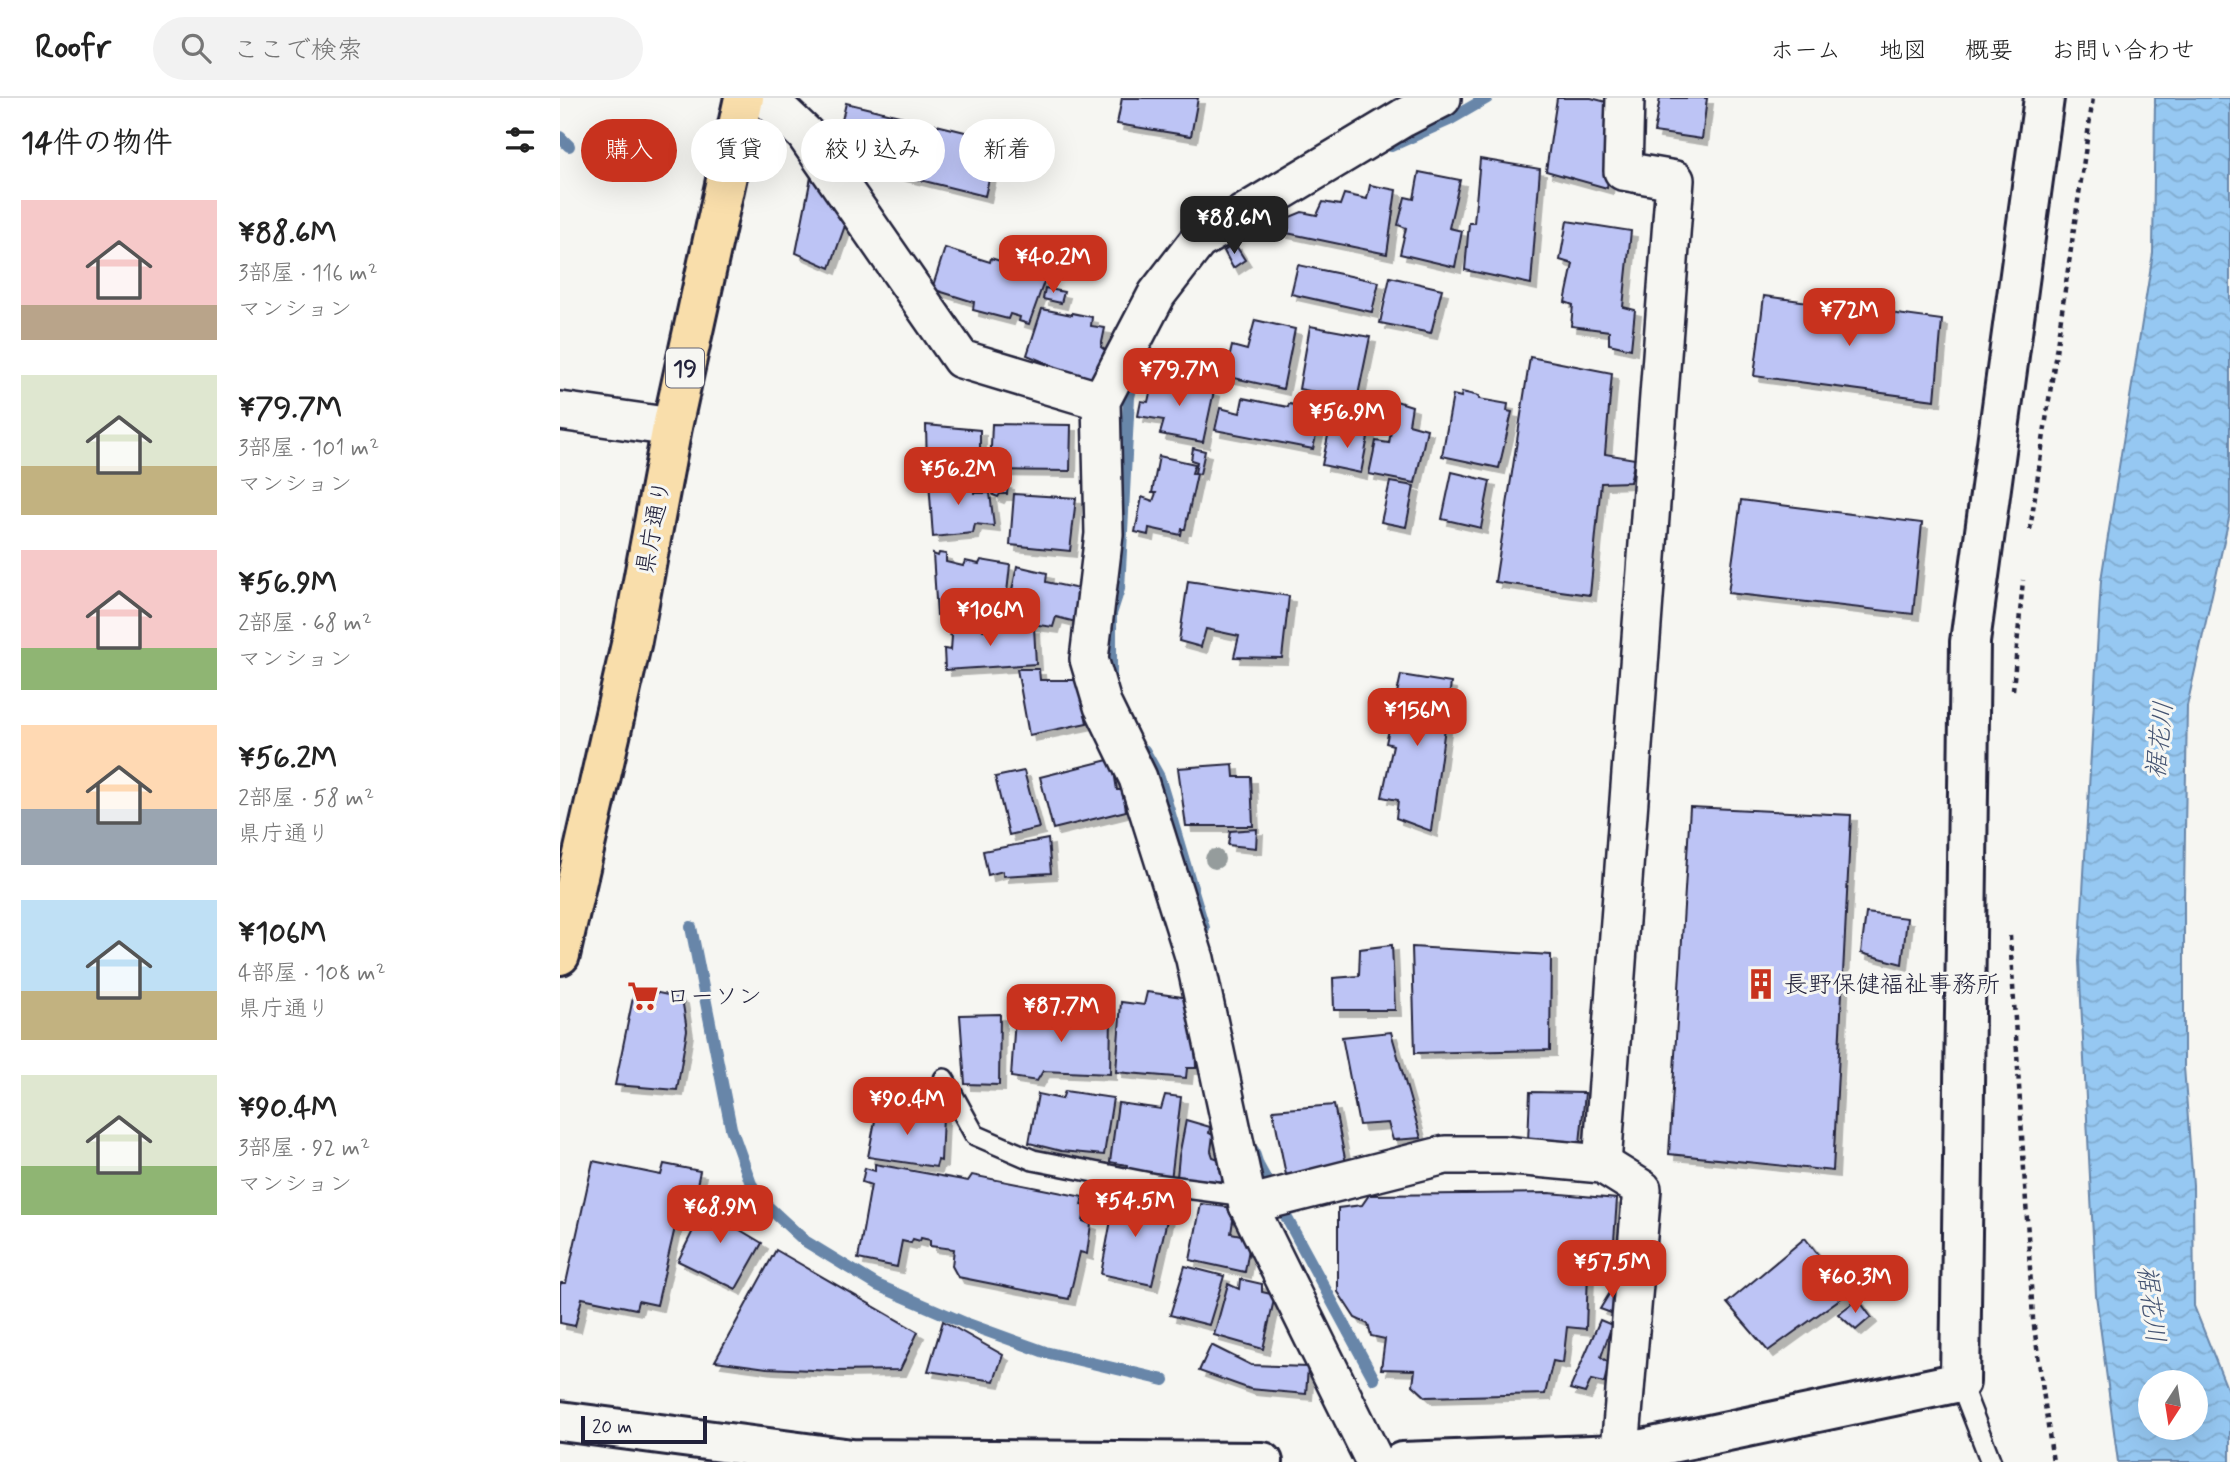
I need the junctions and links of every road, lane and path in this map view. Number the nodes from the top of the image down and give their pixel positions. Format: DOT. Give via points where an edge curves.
graph roads {
  1 [pos="744,98"];
  2 [pos="767,98"];
  3 [pos="1442,98"];
  4 [pos="1625,98"];
  5 [pos="2044,98"];
  6 [pos="2093,98"];
  7 [pos="1404,108"];
  8 [pos="1101,401"];
  9 [pos="560,411"];
  10 [pos="672,427"];
  11 [pos="2030,530"];
  12 [pos="2024,571"];
  13 [pos="2013,692"];
  14 [pos="2010,934"];
  15 [pos="560,956"];
  16 [pos="944,1079"];
  17 [pos="1602,1164"];
  18 [pos="1260,1199"];
  19 [pos="1960,1382"];
  20 [pos="560,1420"];
  21 [pos="1619,1458"];
  22 [pos="1263,1462"];
  23 [pos="1375,1462"];
  24 [pos="1402,1462"];
  25 [pos="1991,1462"];
  26 [pos="2053,1462"];
  1 -- 10 [label="highway, 県庁通り / 19"];
  2 -- 8 [label="street" via="806,134 961,359"];
  3 -- 7 [label="street"];
  4 -- 17 [label="street" via="1623,171 1675,180"];
  5 -- 19 [label="street" via="1970,642"];
  6 -- 11 [label="path"];
  7 -- 8 [label="street" via="1198,241 1157,294"];
  8 -- 18 [label="street" via="1104,534 1090,659 1103,706 1138,778 1195,959"];
  9 -- 10 [label="street"];
  10 -- 15 [label="highway, 県庁通り / 19" via="632,640"];
  12 -- 13 [label="path"];
  14 -- 26 [label="path" via="2033,1319"];
  16 -- 18 [label="lane" via="975,1135 1033,1160"];
  17 -- 18 [label="street" via="1445,1155"];
  17 -- 21 [label="street" via="1642,1189"];
  18 -- 23 [label="street"];
  19 -- 21 [label="street"];
  19 -- 25 [label="lane"];
  20 -- 22 [label="street" via="852,1459"];
  21 -- 24 [label="street"];
}
